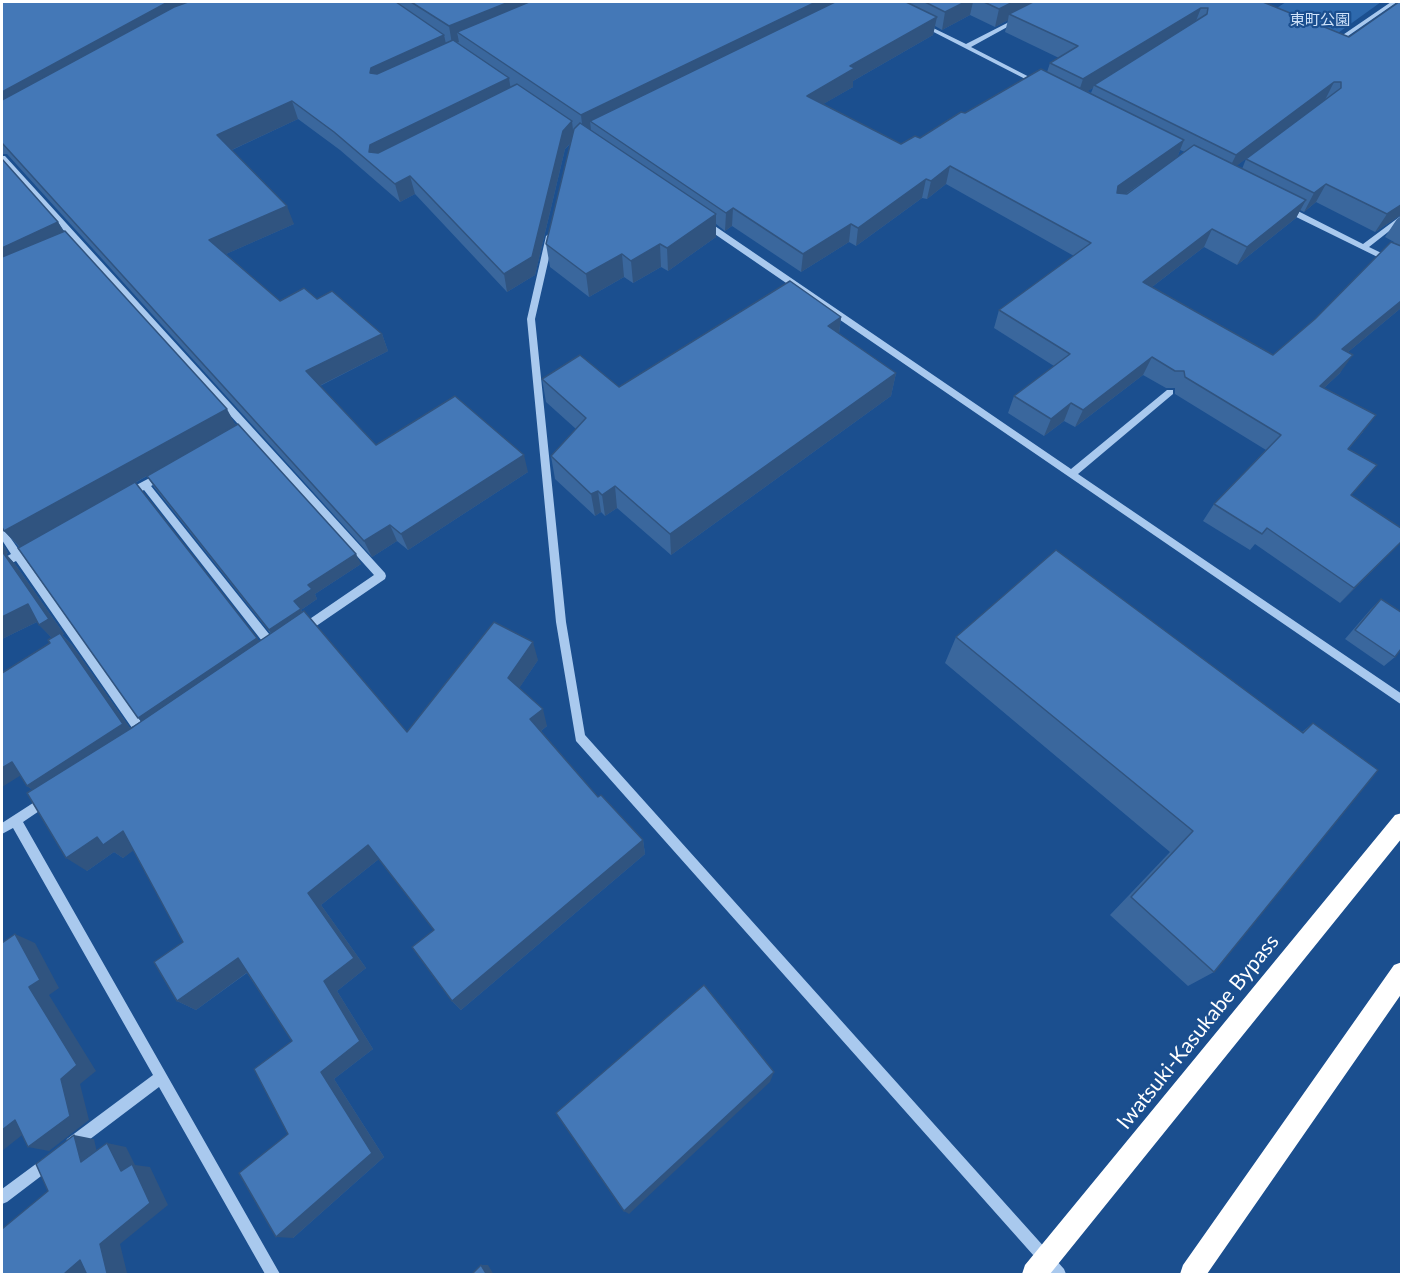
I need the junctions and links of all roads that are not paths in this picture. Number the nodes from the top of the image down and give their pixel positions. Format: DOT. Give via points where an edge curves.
graph roads {
  1 [pos="1394,2"];
  2 [pos="1023,16"];
  3 [pos="916,22"];
  4 [pos="1332,44"];
  5 [pos="966,47"];
  6 [pos="1047,88"];
  7 [pos="2,158"];
  8 [pos="1280,206"];
  9 [pos="1401,217"];
  10 [pos="699,219"];
  11 [pos="552,229"];
  12 [pos="78,242"];
  13 [pos="69,247"];
  14 [pos="1363,248"];
  15 [pos="1401,267"];
  16 [pos="1170,392"];
  17 [pos="175,468"];
  18 [pos="1071,474"];
  19 [pos="145,485"];
  20 [pos="115,501"];
  21 [pos="2,533"];
  22 [pos="47,539"];
  23 [pos="17,556"];
  24 [pos="2,564"];
  25 [pos="1401,700"];
  26 [pos="144,737"];
  27 [pos="55,794"];
  28 [pos="15,820"];
  29 [pos="1401,822"];
  30 [pos="2,828"];
  31 [pos="1401,973"];
  32 [pos="161,1077"];
  33 [pos="2,1197"];
  34 [pos="1046,1270"];
  35 [pos="273,1275"];
  36 [pos="1192,1275"];
  1 -- 4 [label="street"];
  2 -- 5 [label="street"];
  3 -- 5 [label="street"];
  5 -- 6 [label="street"];
  7 -- 12 [label="street"];
  8 -- 14 [label="street"];
  9 -- 14 [label="street"];
  10 -- 18 [label="street"];
  11 -- 34 [label="street" via="531,319 561,622 580,737"];
  12 -- 13 [label="street"];
  12 -- 19 [label="street" via="241,431 381,576 279,645"];
  14 -- 15 [label="street"];
  16 -- 18 [label="street"];
  17 -- 19 [label="street"];
  18 -- 25 [label="street"];
  19 -- 20 [label="street"];
  21 -- 23 [label="street"];
  22 -- 23 [label="street"];
  23 -- 24 [label="street"];
  23 -- 26 [label="street" via="69,639"];
  27 -- 28 [label="street"];
  28 -- 30 [label="street"];
  28 -- 32 [label="street"];
  29 -- 34 [label="highway, Iwatsuki-Kasukabe Bypass"];
  31 -- 36 [label="highway"];
  32 -- 33 [label="street"];
  32 -- 35 [label="street"];
}
